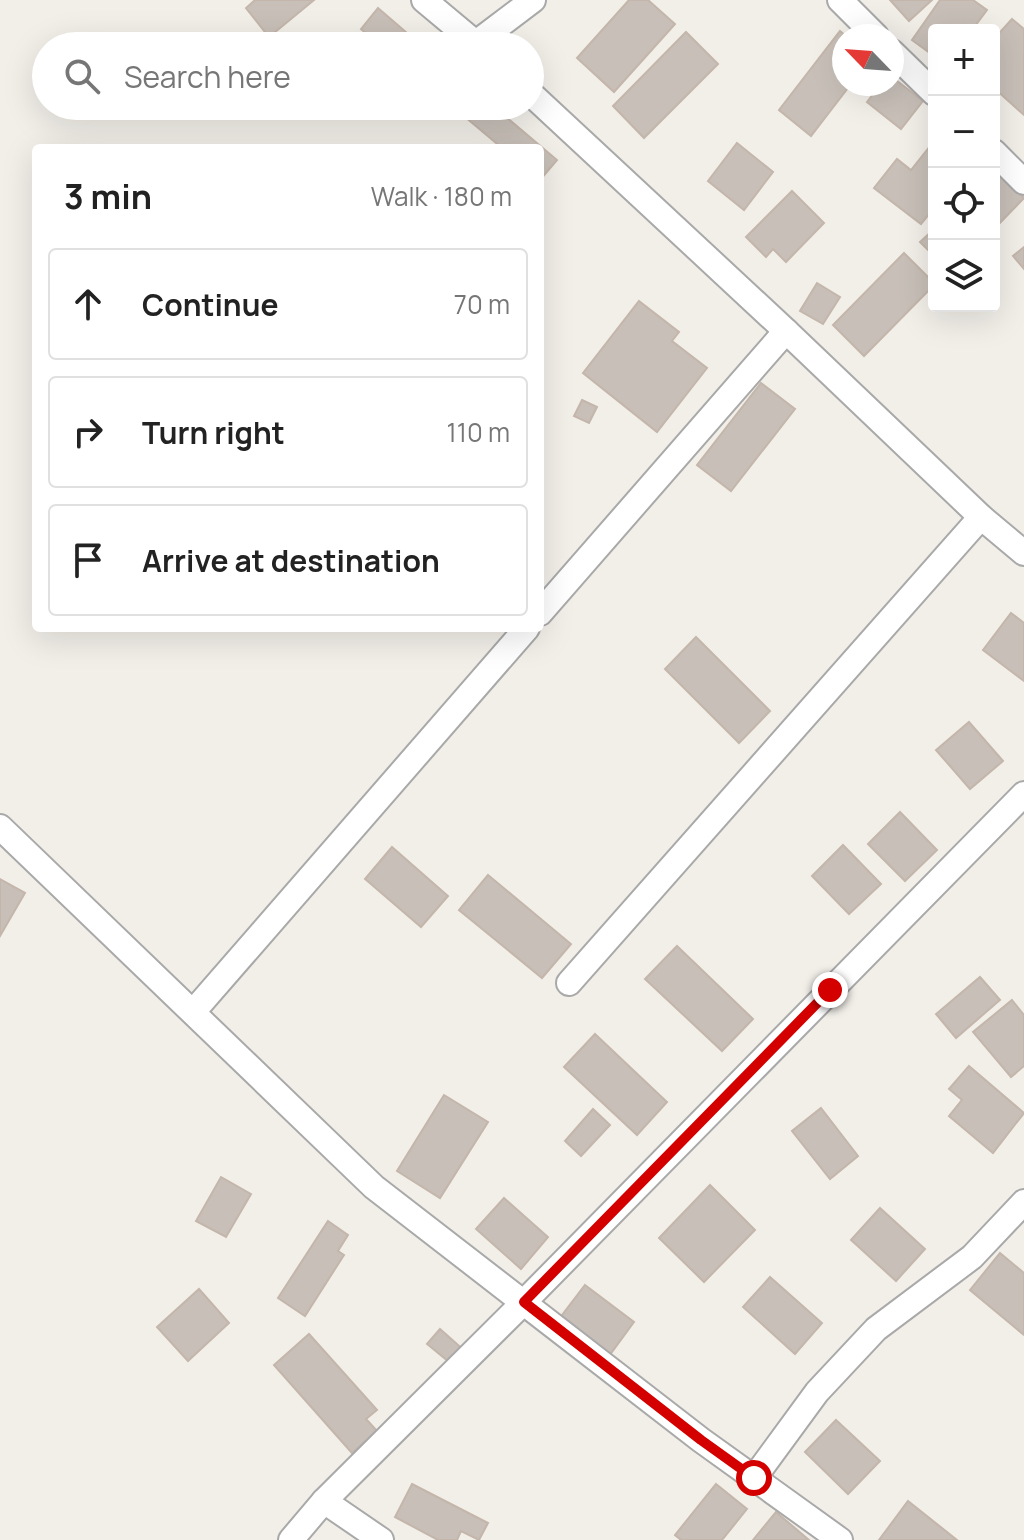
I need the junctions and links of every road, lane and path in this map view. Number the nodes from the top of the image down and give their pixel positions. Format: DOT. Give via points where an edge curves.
graph roads {
  1 [pos="424,0"];
  2 [pos="533,0"];
  3 [pos="840,0"];
  4 [pos="864,24"];
  5 [pos="462,32"];
  6 [pos="494,32"];
  7 [pos="904,64"];
  8 [pos="928,87"];
  9 [pos="544,106"];
  10 [pos="1000,158"];
  11 [pos="1024,182"];
  12 [pos="786,331"];
  13 [pos="981,517"];
  14 [pos="1024,553"];
  15 [pos="544,608"];
  16 [pos="524,632"];
  17 [pos="1024,794"];
  18 [pos="0,827"];
  19 [pos="569,983"];
  20 [pos="193,1012"];
  21 [pos="1024,1202"];
  22 [pos="524,1302"];
  23 [pos="754,1478"];
  24 [pos="324,1501"];
  25 [pos="291,1540"];
  26 [pos="381,1540"];
  27 [pos="840,1540"];
  1 -- 5 [label="street"];
  2 -- 6 [label="street"];
  3 -- 4 [label="street"];
  7 -- 8 [label="street"];
  9 -- 12 [label="street"];
  10 -- 11 [label="street"];
  12 -- 13 [label="street"];
  12 -- 15 [label="street"];
  13 -- 14 [label="street"];
  13 -- 19 [label="street"];
  16 -- 20 [label="street"];
  17 -- 22 [label="street"];
  18 -- 20 [label="street"];
  20 -- 22 [label="street" via="374,1187"];
  21 -- 23 [label="street" via="972,1257 876,1329 817,1392"];
  22 -- 23 [label="street"];
  22 -- 24 [label="street"];
  23 -- 27 [label="street"];
  24 -- 25 [label="street"];
  24 -- 26 [label="street"];
}
